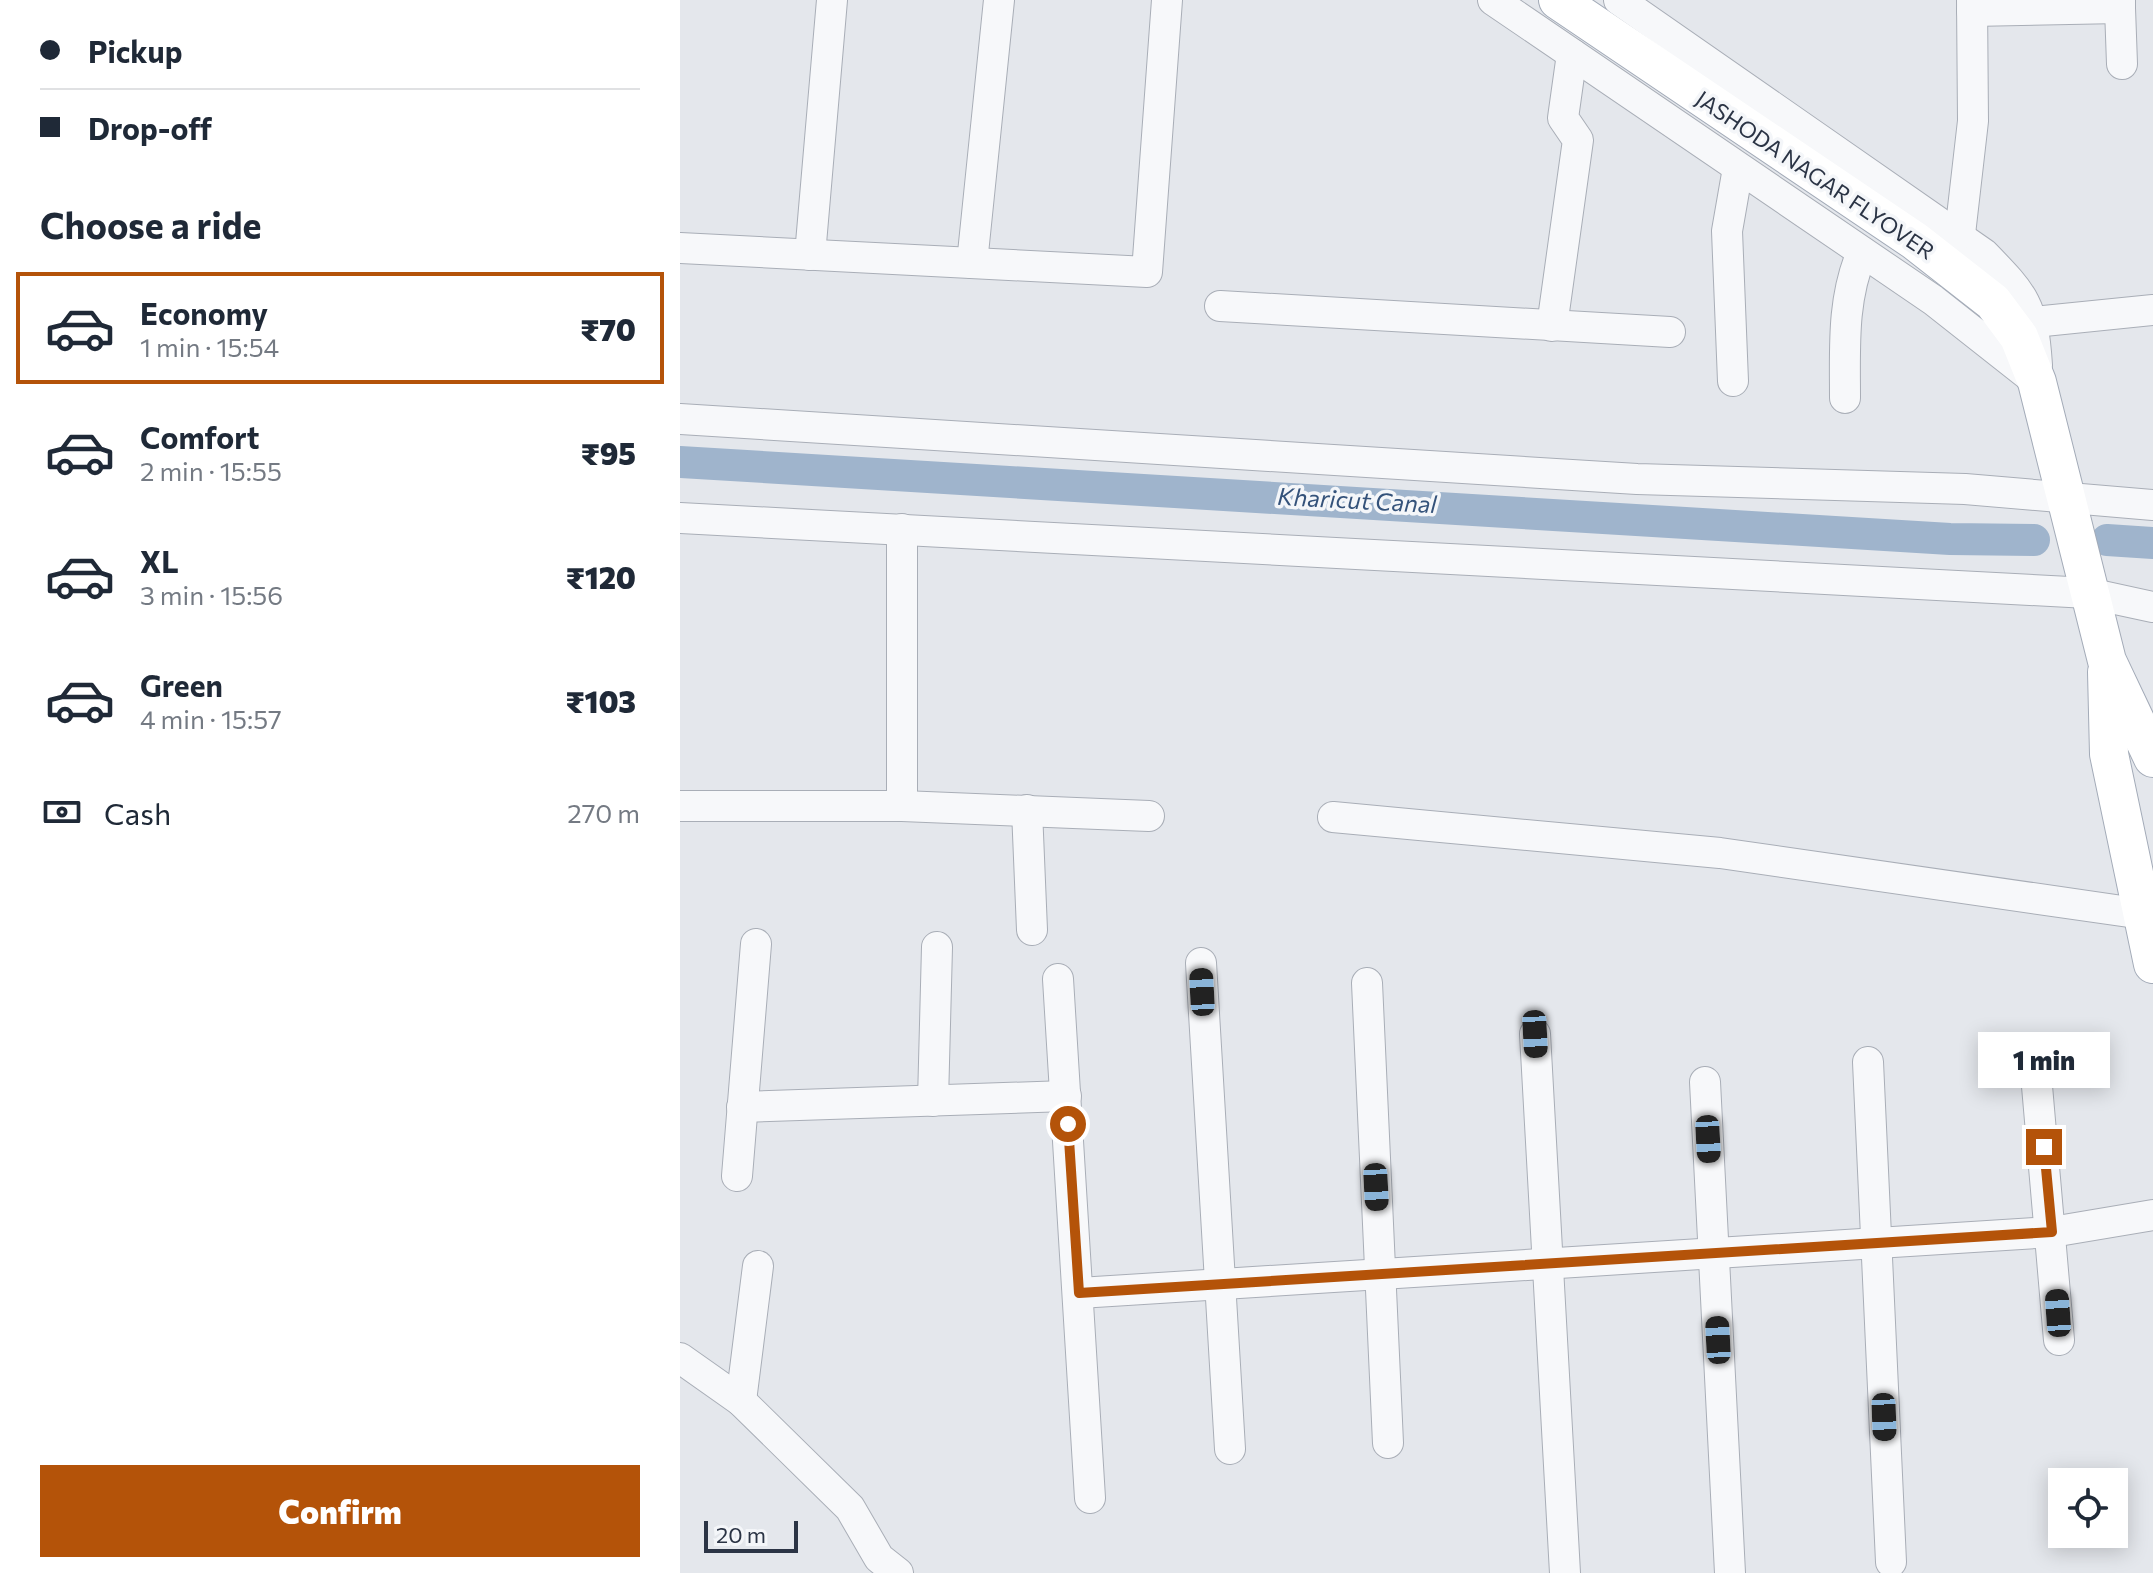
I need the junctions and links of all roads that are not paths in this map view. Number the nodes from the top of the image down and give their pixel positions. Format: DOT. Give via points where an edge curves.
graph roads {
  1 [pos="832,0"];
  2 [pos="999,0"];
  3 [pos="1167,0"];
  4 [pos="1493,0"];
  5 [pos="1558,0"];
  6 [pos="1619,0"];
  7 [pos="2120,4"];
  8 [pos="1972,6"];
  9 [pos="1572,54"];
  10 [pos="2122,64"];
  11 [pos="1738,168"];
  12 [pos="1960,234"];
  13 [pos="680,248"];
  14 [pos="1862,252"];
  15 [pos="810,255"];
  16 [pos="972,263"];
  17 [pos="1220,306"];
  18 [pos="2153,310"];
  19 [pos="2020,321"];
  20 [pos="1552,326"];
  21 [pos="1670,332"];
  22 [pos="1733,381"];
  23 [pos="2037,382"];
  24 [pos="1845,398"];
  25 [pos="680,419"];
  26 [pos="2065,495"];
  27 [pos="2153,505"];
  28 [pos="680,518"];
  29 [pos="902,529"];
  30 [pos="2088,593"];
  31 [pos="2153,607"];
  32 [pos="2107,661"];
  33 [pos="2153,758"];
  34 [pos="680,806"];
  35 [pos="902,806"];
  36 [pos="1027,810"];
  37 [pos="1149,816"];
  38 [pos="1333,817"];
  39 [pos="2143,914"];
  40 [pos="1032,930"];
  41 [pos="756,944"];
  42 [pos="937,947"];
  43 [pos="1201,963"];
  44 [pos="2153,964"];
  45 [pos="1058,979"];
  46 [pos="1367,983"];
  47 [pos="1535,1034"];
  48 [pos="1868,1062"];
  49 [pos="2035,1063"];
  50 [pos="1705,1082"];
  51 [pos="1066,1096"];
  52 [pos="933,1101"];
  53 [pos="742,1107"];
  54 [pos="737,1176"];
  55 [pos="2153,1215"];
  56 [pos="2052,1232"];
  57 [pos="1876,1242"];
  58 [pos="1713,1253"];
  59 [pos="1548,1264"];
  60 [pos="758,1266"];
  61 [pos="1380,1274"];
  62 [pos="1220,1284"];
  63 [pos="1079,1293"];
  64 [pos="2059,1340"];
  65 [pos="680,1358"];
  66 [pos="741,1401"];
  67 [pos="1388,1443"];
  68 [pos="1230,1449"];
  69 [pos="1090,1498"];
  70 [pos="1891,1562"];
  71 [pos="898,1573"];
  72 [pos="1565,1573"];
  73 [pos="1730,1573"];
  1 -- 15 [label="street"];
  2 -- 16 [label="street"];
  3 -- 16 [label="street" via="1147,272"];
  4 -- 9 [label="street"];
  5 -- 19 [label="main road, JASHODA NAGAR FLYOVER" via="1915,241"];
  6 -- 12 [label="street"];
  7 -- 8 [label="street"];
  7 -- 10 [label="street"];
  8 -- 12 [label="street" via="1973,121"];
  9 -- 11 [label="street"];
  9 -- 20 [label="street" via="1563,118 1578,140"];
  11 -- 14 [label="street"];
  11 -- 22 [label="street" via="1727,231"];
  12 -- 19 [label="street" via="2019,289"];
  13 -- 15 [label="street"];
  14 -- 23 [label="street"];
  14 -- 24 [label="street" via="1845,308"];
  15 -- 16 [label="street"];
  17 -- 20 [label="street"];
  18 -- 19 [label="street"];
  19 -- 23 [label="main road, JASHODA NAGAR FLYOVER" via="2019,337"];
  20 -- 21 [label="street"];
  23 -- 26 [label="main road, JASHODA NAGAR FLYOVER"];
  25 -- 26 [label="street" via="1637,479"];
  26 -- 27 [label="street"];
  26 -- 30 [label="main road, JASHODA NAGAR FLYOVER"];
  28 -- 29 [label="street"];
  29 -- 30 [label="street"];
  29 -- 35 [label="street"];
  30 -- 31 [label="street"];
  30 -- 32 [label="main road, JASHODA NAGAR FLYOVER"];
  32 -- 33 [label="main road"];
  32 -- 39 [label="main road" via="2109,754"];
  34 -- 35 [label="street"];
  35 -- 36 [label="street"];
  36 -- 37 [label="street"];
  36 -- 40 [label="street"];
  38 -- 39 [label="street" via="1720,853"];
  39 -- 44 [label="main road"];
  41 -- 53 [label="street"];
  42 -- 52 [label="street"];
  43 -- 62 [label="street"];
  45 -- 51 [label="street"];
  46 -- 61 [label="street"];
  47 -- 59 [label="street"];
  48 -- 57 [label="street"];
  49 -- 56 [label="street"];
  50 -- 58 [label="street"];
  51 -- 52 [label="street"];
  51 -- 63 [label="street"];
  52 -- 53 [label="street"];
  53 -- 54 [label="street"];
  55 -- 56 [label="street"];
  56 -- 57 [label="street"];
  56 -- 64 [label="street"];
  57 -- 58 [label="street"];
  57 -- 70 [label="street"];
  58 -- 59 [label="street"];
  58 -- 73 [label="street"];
  59 -- 61 [label="street"];
  59 -- 72 [label="street"];
  60 -- 66 [label="street"];
  61 -- 62 [label="street"];
  61 -- 67 [label="street"];
  62 -- 63 [label="street"];
  62 -- 68 [label="street"];
  63 -- 69 [label="street"];
  65 -- 66 [label="street"];
  66 -- 71 [label="street" via="850,1508 879,1558"];
}
